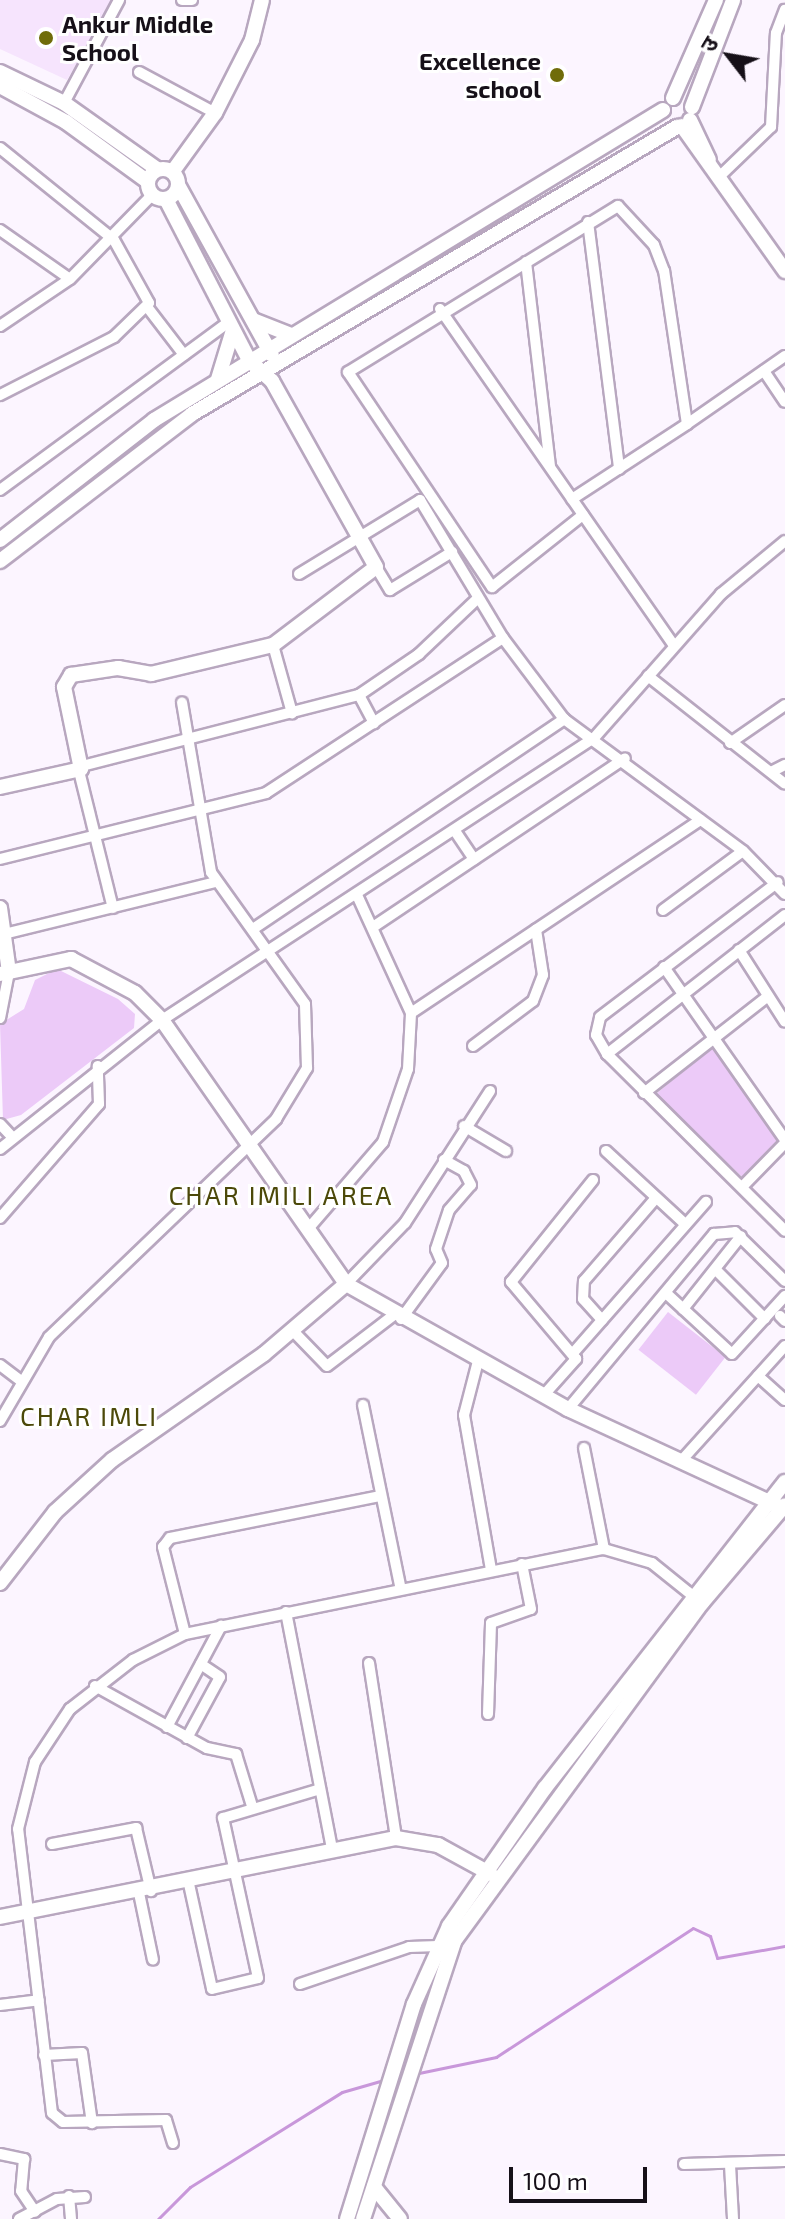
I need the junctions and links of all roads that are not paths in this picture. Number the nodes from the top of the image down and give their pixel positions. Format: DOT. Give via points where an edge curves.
graph roads {
  1 [pos="119,0"];
  2 [pos="182,0"];
  3 [pos="192,0"];
  4 [pos="262,0"];
  5 [pos="716,0"];
  6 [pos="733,0"];
  7 [pos="785,10"];
  8 [pos="0,72"];
  9 [pos="139,72"];
  10 [pos="0,86"];
  11 [pos="673,98"];
  12 [pos="64,103"];
  13 [pos="663,110"];
  14 [pos="215,113"];
  15 [pos="685,120"];
  16 [pos="0,148"];
  17 [pos="152,175"];
  18 [pos="720,176"];
  19 [pos="175,178"];
  20 [pos="158,197"];
  21 [pos="588,222"];
  22 [pos="0,230"];
  23 [pos="114,240"];
  24 [pos="781,254"];
  25 [pos="526,262"];
  26 [pos="785,271"];
  27 [pos="70,279"];
  28 [pos="148,308"];
  29 [pos="440,309"];
  30 [pos="249,317"];
  31 [pos="0,326"];
  32 [pos="231,326"];
  33 [pos="291,335"];
  34 [pos="268,349"];
  35 [pos="184,355"];
  36 [pos="785,356"];
  37 [pos="249,360"];
  38 [pos="277,363"];
  39 [pos="764,371"];
  40 [pos="265,378"];
  41 [pos="217,380"];
  42 [pos="0,395"];
  43 [pos="785,402"];
  44 [pos="189,407"];
  45 [pos="687,424"];
  46 [pos="98,464"];
  47 [pos="550,468"];
  48 [pos="619,469"];
  49 [pos="108,477"];
  50 [pos="1,486"];
  51 [pos="572,499"];
  52 [pos="583,515"];
  53 [pos="361,535"];
  54 [pos="0,540"];
  55 [pos="785,541"];
  56 [pos="452,552"];
  57 [pos="0,561"];
  58 [pos="376,567"];
  59 [pos="299,574"];
  60 [pos="478,598"];
  61 [pos="503,638"];
  62 [pos="672,643"];
  63 [pos="273,645"];
  64 [pos="648,676"];
  65 [pos="359,695"];
  66 [pos="182,702"];
  67 [pos="785,705"];
  68 [pos="292,713"];
  69 [pos="564,719"];
  70 [pos="374,723"];
  71 [pos="188,738"];
  72 [pos="594,738"];
  73 [pos="730,743"];
  74 [pos="625,758"];
  75 [pos="785,765"];
  76 [pos="80,768"];
  77 [pos="771,772"];
  78 [pos="785,784"];
  79 [pos="0,787"];
  80 [pos="199,815"];
  81 [pos="700,820"];
  82 [pos="455,831"];
  83 [pos="98,839"];
  84 [pos="743,851"];
  85 [pos="0,859"];
  86 [pos="474,859"];
  87 [pos="215,882"];
  88 [pos="782,888"];
  89 [pos="358,897"];
  90 [pos="0,908"];
  91 [pos="113,908"];
  92 [pos="663,910"];
  93 [pos="785,915"];
  94 [pos="256,927"];
  95 [pos="373,927"];
  96 [pos="536,930"];
  97 [pos="3,937"];
  98 [pos="739,950"];
  99 [pos="273,953"];
  100 [pos="664,967"];
  101 [pos="5,973"];
  102 [pos="684,992"];
  103 [pos="768,996"];
  104 [pos="411,1013"];
  105 [pos="0,1018"];
  106 [pos="162,1020"];
  107 [pos="785,1022"];
  108 [pos="716,1033"];
  109 [pos="473,1046"];
  110 [pos="607,1054"];
  111 [pos="98,1066"];
  112 [pos="490,1091"];
  113 [pos="644,1093"];
  114 [pos="0,1124"];
  115 [pos="464,1126"];
  116 [pos="11,1136"];
  117 [pos="785,1142"];
  118 [pos="249,1146"];
  119 [pos="0,1149"];
  120 [pos="506,1151"];
  121 [pos="606,1151"];
  122 [pos="444,1160"];
  123 [pos="593,1180"];
  124 [pos="742,1187"];
  125 [pos="656,1198"];
  126 [pos="706,1202"];
  127 [pos="0,1218"];
  128 [pos="685,1224"];
  129 [pos="308,1229"];
  130 [pos="785,1231"];
  131 [pos="741,1236"];
  132 [pos="716,1270"];
  133 [pos="785,1281"];
  134 [pos="346,1284"];
  135 [pos="667,1294"];
  136 [pos="785,1296"];
  137 [pos="683,1309"];
  138 [pos="398,1317"];
  139 [pos="765,1319"];
  140 [pos="602,1320"];
  141 [pos="294,1332"];
  142 [pos="785,1346"];
  143 [pos="574,1352"];
  144 [pos="478,1361"];
  145 [pos="0,1365"];
  146 [pos="758,1376"];
  147 [pos="21,1381"];
  148 [pos="543,1396"];
  149 [pos="785,1400"];
  150 [pos="363,1405"];
  151 [pos="568,1409"];
  152 [pos="0,1421"];
  153 [pos="584,1448"];
  154 [pos="681,1461"];
  155 [pos="785,1482"];
  156 [pos="381,1496"];
  157 [pos="762,1501"];
  158 [pos="780,1510"];
  159 [pos="604,1549"];
  160 [pos="522,1564"];
  161 [pos="491,1570"];
  162 [pos="0,1583"];
  163 [pos="400,1585"];
  164 [pos="697,1599"];
  165 [pos="286,1612"];
  166 [pos="221,1626"];
  167 [pos="185,1634"];
  168 [pos="369,1663"];
  169 [pos="201,1664"];
  170 [pos="95,1686"];
  171 [pos="488,1714"];
  172 [pos="167,1727"];
  173 [pos="187,1738"];
  174 [pos="320,1789"];
  175 [pos="252,1806"];
  176 [pos="396,1838"];
  177 [pos="52,1844"];
  178 [pos="332,1848"];
  179 [pos="237,1870"];
  180 [pos="490,1874"];
  181 [pos="189,1884"];
  182 [pos="145,1892"];
  183 [pos="26,1913"];
  184 [pos="0,1917"];
  185 [pos="438,1946"];
  186 [pos="153,1960"];
  187 [pos="300,1984"];
  188 [pos="39,2000"];
  189 [pos="0,2005"];
  190 [pos="44,2055"];
  191 [pos="395,2092"];
  192 [pos="92,2123"];
  193 [pos="173,2143"];
  194 [pos="0,2154"];
  195 [pos="785,2161"];
  196 [pos="684,2164"];
  197 [pos="730,2165"];
  198 [pos="374,2187"];
  199 [pos="69,2196"];
  200 [pos="85,2197"];
  201 [pos="35,2212"];
  202 [pos="19,2219"];
  203 [pos="71,2219"];
  204 [pos="347,2219"];
  205 [pos="363,2219"];
  206 [pos="400,2219"];
  207 [pos="733,2219"];
  1 -- 12 [label="street"];
  2 -- 3 [label="street"];
  4 -- 14 [label="main road" via="252,40"];
  5 -- 11 [label="main road"];
  6 -- 15 [label="main road"];
  7 -- 18 [label="street" via="776,33 771,127"];
  8 -- 12 [label="main road"];
  9 -- 14 [label="street"];
  10 -- 17 [label="main road"];
  11 -- 13 [label="main road"];
  11 -- 15 [label="main road"];
  12 -- 17 [label="main road"];
  13 -- 15 [label="main road"];
  13 -- 33 [label="main road"];
  14 -- 19 [label="main road"];
  15 -- 18 [label="main road"];
  15 -- 38 [label="main road"];
  16 -- 23 [label="street"];
  17 -- 19 [label="main road"];
  17 -- 20 [label="main road"];
  18 -- 24 [label="main road"];
  19 -- 20 [label="main road"];
  19 -- 30 [label="main road"];
  20 -- 23 [label="street"];
  20 -- 32 [label="main road"];
  21 -- 25 [label="street"];
  21 -- 45 [label="street" via="623,207 654,245"];
  21 -- 48 [label="street"];
  22 -- 27 [label="street"];
  23 -- 27 [label="street"];
  23 -- 28 [label="street"];
  24 -- 26 [label="main road"];
  25 -- 29 [label="street"];
  25 -- 47 [label="street"];
  27 -- 31 [label="street"];
  28 -- 35 [label="street"];
  28 -- 42 [label="street" via="114,337"];
  29 -- 47 [label="street"];
  29 -- 52 [label="street" via="348,372 492,587"];
  30 -- 33 [label="main road"];
  30 -- 34 [label="main road"];
  32 -- 35 [label="street"];
  32 -- 37 [label="main road"];
  32 -- 41 [label="main road"];
  33 -- 34 [label="main road"];
  34 -- 37 [label="main road"];
  34 -- 38 [label="main road"];
  35 -- 50 [label="street"];
  36 -- 39 [label="street"];
  37 -- 40 [label="main road"];
  37 -- 41 [label="main road"];
  38 -- 40 [label="main road"];
  39 -- 43 [label="street"];
  39 -- 45 [label="street"];
  40 -- 44 [label="main road"];
  40 -- 53 [label="main road"];
  41 -- 44 [label="main road"];
  44 -- 46 [label="main road"];
  44 -- 49 [label="main road"];
  45 -- 48 [label="street"];
  46 -- 49 [label="main road"];
  46 -- 54 [label="main road"];
  47 -- 51 [label="street"];
  48 -- 51 [label="street"];
  49 -- 57 [label="main road"];
  51 -- 52 [label="street"];
  52 -- 62 [label="street"];
  53 -- 56 [label="street" via="420,500"];
  53 -- 58 [label="main road"];
  53 -- 59 [label="street"];
  55 -- 62 [label="street"];
  56 -- 58 [label="street" via="390,590"];
  56 -- 60 [label="street"];
  58 -- 63 [label="main road"];
  60 -- 61 [label="street"];
  60 -- 65 [label="street" via="419,654"];
  61 -- 69 [label="street"];
  61 -- 70 [label="street"];
  62 -- 64 [label="street"];
  63 -- 68 [label="street"];
  63 -- 76 [label="main road" via="151,674 118,668 71,675 64,687"];
  64 -- 72 [label="street"];
  64 -- 73 [label="street"];
  65 -- 68 [label="street"];
  65 -- 70 [label="street"];
  66 -- 71 [label="street"];
  67 -- 73 [label="street"];
  68 -- 71 [label="street"];
  69 -- 72 [label="street"];
  69 -- 94 [label="street"];
  70 -- 80 [label="street" via="266,793"];
  71 -- 76 [label="street"];
  71 -- 80 [label="street"];
  72 -- 74 [label="street"];
  72 -- 82 [label="street"];
  73 -- 77 [label="street"];
  74 -- 81 [label="street"];
  74 -- 86 [label="street"];
  75 -- 77 [label="street"];
  76 -- 79 [label="main road"];
  76 -- 83 [label="street"];
  77 -- 78 [label="street"];
  80 -- 83 [label="street"];
  80 -- 87 [label="street"];
  81 -- 84 [label="street"];
  81 -- 96 [label="street"];
  82 -- 86 [label="street"];
  82 -- 89 [label="street"];
  83 -- 85 [label="street"];
  83 -- 91 [label="street"];
  84 -- 88 [label="street"];
  84 -- 92 [label="street"];
  86 -- 95 [label="street"];
  87 -- 91 [label="street"];
  87 -- 94 [label="street"];
  88 -- 100 [label="street"];
  89 -- 95 [label="street"];
  89 -- 99 [label="street"];
  90 -- 97 [label="main road"];
  91 -- 97 [label="street"];
  93 -- 98 [label="street"];
  94 -- 99 [label="street"];
  95 -- 104 [label="street"];
  96 -- 104 [label="street"];
  96 -- 109 [label="street" via="543,975 533,1001"];
  97 -- 101 [label="main road"];
  98 -- 102 [label="street"];
  98 -- 103 [label="street"];
  99 -- 106 [label="street"];
  99 -- 118 [label="street" via="305,1004 311,1052 276,1119"];
  100 -- 102 [label="street"];
  100 -- 110 [label="street" via="600,1017 596,1035"];
  101 -- 105 [label="street"];
  101 -- 106 [label="main road" via="60,958 84,962 135,993"];
  102 -- 108 [label="street"];
  102 -- 110 [label="street"];
  103 -- 107 [label="street"];
  103 -- 108 [label="street"];
  104 -- 129 [label="street" via="408,1069 383,1142"];
  106 -- 111 [label="street"];
  106 -- 118 [label="main road"];
  108 -- 113 [label="street"];
  108 -- 117 [label="street"];
  110 -- 113 [label="street"];
  111 -- 116 [label="street"];
  111 -- 127 [label="street" via="99,1104"];
  112 -- 115 [label="street"];
  113 -- 124 [label="street"];
  114 -- 116 [label="street"];
  115 -- 120 [label="street"];
  115 -- 122 [label="street"];
  116 -- 119 [label="street"];
  117 -- 124 [label="street"];
  118 -- 129 [label="main road"];
  118 -- 147 [label="street" via="74,1309"];
  121 -- 125 [label="street"];
  122 -- 134 [label="street" via="405,1223"];
  122 -- 138 [label="street" via="464,1171 471,1185 449,1210 436,1249 442,1263"];
  123 -- 143 [label="street" via="511,1282"];
  124 -- 130 [label="street"];
  125 -- 128 [label="street"];
  125 -- 140 [label="street" via="584,1281 583,1299"];
  126 -- 128 [label="street"];
  128 -- 140 [label="street"];
  129 -- 134 [label="main road"];
  131 -- 132 [label="street"];
  131 -- 133 [label="street"];
  131 -- 135 [label="street" via="724,1229 714,1234"];
  132 -- 137 [label="street"];
  132 -- 139 [label="street"];
  134 -- 138 [label="main road"];
  134 -- 141 [label="main road"];
  135 -- 137 [label="street"];
  135 -- 151 [label="street"];
  136 -- 139 [label="street"];
  137 -- 139 [label="street" via="732,1354"];
  138 -- 141 [label="street" via="327,1366"];
  138 -- 144 [label="main road"];
  140 -- 143 [label="street"];
  141 -- 162 [label="main road" via="112,1460 55,1512"];
  142 -- 146 [label="street"];
  143 -- 148 [label="street" via="570,1368"];
  144 -- 148 [label="main road"];
  144 -- 161 [label="street" via="464,1415"];
  145 -- 147 [label="street"];
  146 -- 149 [label="street"];
  146 -- 154 [label="street"];
  147 -- 152 [label="street"];
  148 -- 151 [label="main road"];
  150 -- 156 [label="street"];
  151 -- 154 [label="main road"];
  153 -- 159 [label="street"];
  154 -- 157 [label="main road"];
  155 -- 157 [label="main road"];
  156 -- 163 [label="street"];
  156 -- 167 [label="street" via="170,1538 163,1547"];
  157 -- 158 [label="main road"];
  157 -- 164 [label="main road"];
  158 -- 164 [label="main road"];
  159 -- 160 [label="street"];
  159 -- 164 [label="street" via="629,1550"];
  160 -- 161 [label="street"];
  160 -- 171 [label="street" via="531,1609 491,1623"];
  161 -- 163 [label="street"];
  163 -- 165 [label="street"];
  164 -- 180 [label="main road"];
  165 -- 166 [label="street"];
  165 -- 174 [label="street"];
  166 -- 167 [label="street"];
  166 -- 169 [label="street"];
  167 -- 170 [label="street"];
  168 -- 176 [label="street"];
  169 -- 172 [label="street"];
  169 -- 173 [label="street" via="220,1677"];
  170 -- 172 [label="street"];
  170 -- 183 [label="street" via="53,1732 26,1788 18,1829"];
  172 -- 173 [label="street"];
  173 -- 175 [label="street" via="236,1754"];
  174 -- 175 [label="street"];
  174 -- 178 [label="street"];
  175 -- 179 [label="street" via="223,1818"];
  176 -- 178 [label="main road"];
  176 -- 180 [label="main road" via="438,1845"];
  177 -- 182 [label="street" via="136,1828"];
  178 -- 179 [label="main road"];
  179 -- 181 [label="main road"];
  179 -- 181 [label="street" via="258,1978 212,1989"];
  180 -- 185 [label="main road"];
  180 -- 191 [label="main road" via="449,1951"];
  181 -- 182 [label="main road"];
  182 -- 183 [label="main road"];
  182 -- 186 [label="street"];
  183 -- 184 [label="main road"];
  183 -- 188 [label="street"];
  185 -- 187 [label="street" via="409,1947"];
  185 -- 191 [label="main road" via="404,2038"];
  188 -- 189 [label="street"];
  188 -- 190 [label="street"];
  190 -- 192 [label="street" via="52,2113 63,2122"];
  190 -- 192 [label="street" via="82,2053"];
  191 -- 198 [label="main road"];
  191 -- 204 [label="main road"];
  192 -- 193 [label="street" via="166,2120"];
  194 -- 201 [label="street" via="24,2159 21,2191"];
  195 -- 197 [label="street"];
  196 -- 197 [label="street"];
  197 -- 207 [label="street"];
  198 -- 205 [label="main road"];
  198 -- 206 [label="main road"];
  199 -- 200 [label="street"];
  199 -- 201 [label="street"];
  199 -- 203 [label="street"];
  201 -- 202 [label="street"];
}
